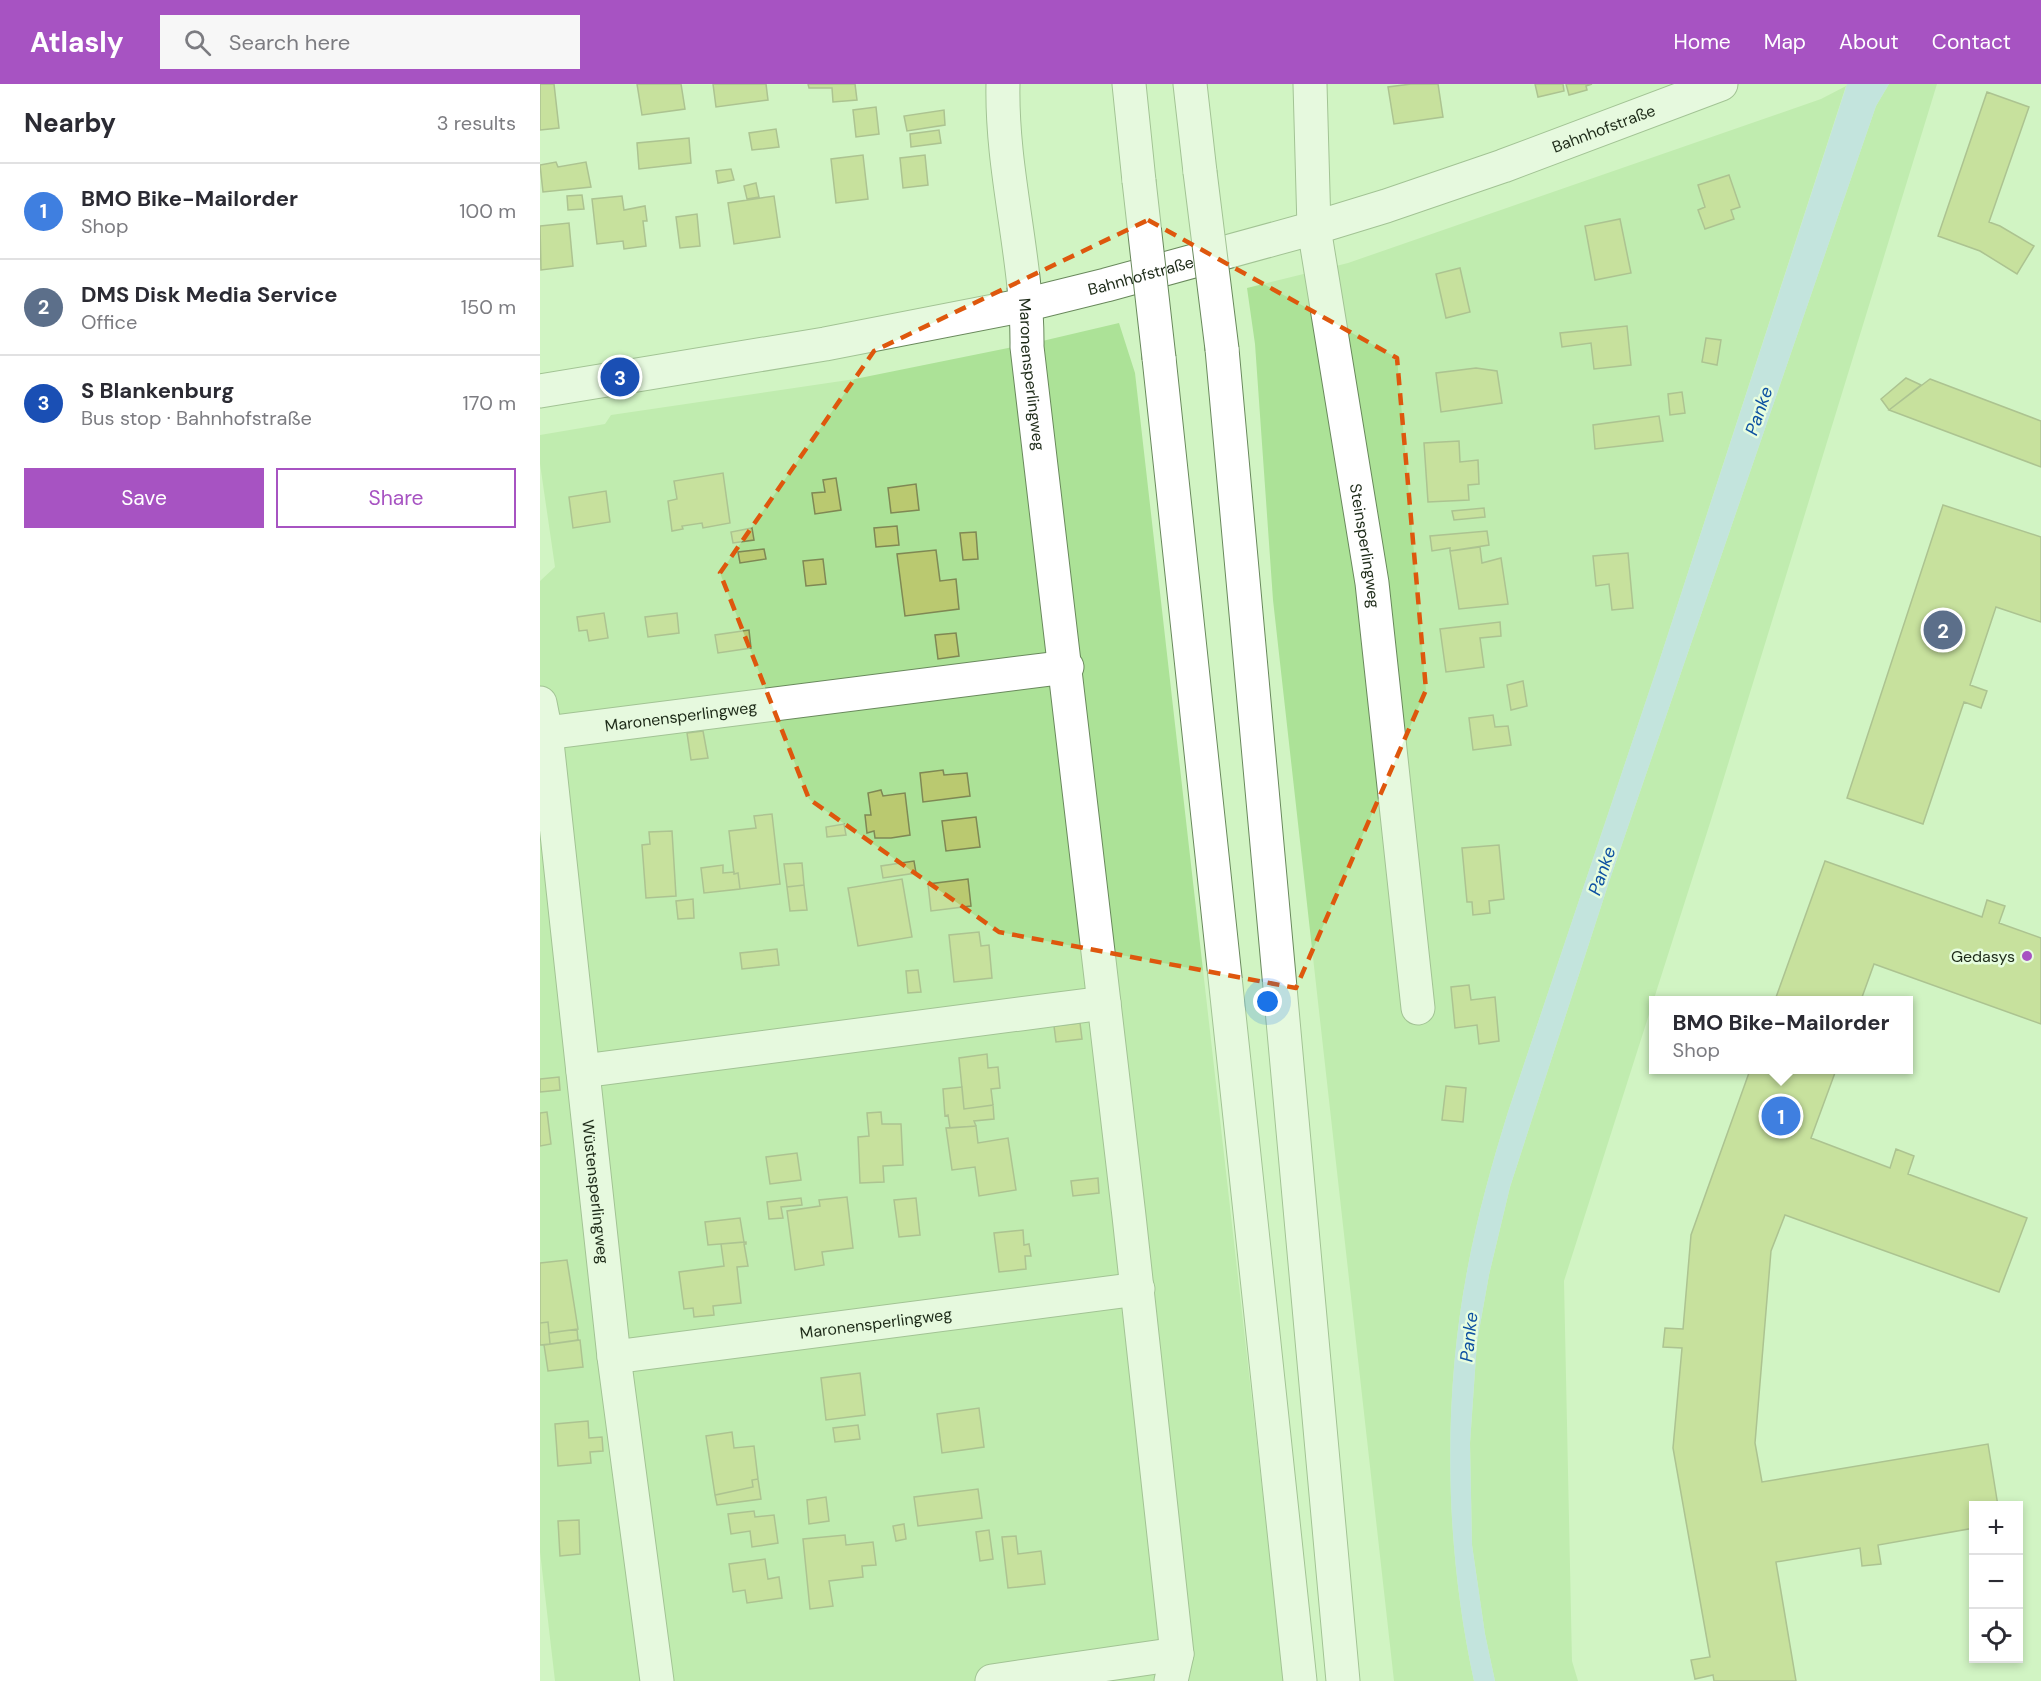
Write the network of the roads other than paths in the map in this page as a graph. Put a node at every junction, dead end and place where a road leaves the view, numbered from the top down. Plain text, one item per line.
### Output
1 (1003, 84) edge
2 (1129, 84) edge
3 (1190, 84) edge
4 (1310, 84) edge
5 (1721, 84) edge
6 (1687, 90) edge
7 (1314, 228) junction
8 (1025, 305) junction
9 (540, 391) edge
10 (1067, 667) junction
11 (543, 718) edge
12 (1104, 1003) junction
13 (1418, 1008) dead end
14 (583, 1071) junction
15 (1138, 1290) junction
16 (614, 1357) junction
17 (1174, 1668) edge
18 (657, 1681) edge
19 (992, 1681) edge
20 (1300, 1681) edge
21 (1344, 1681) edge

1 - 8 main road, Maronensperlingweg
2 - 20 main road, bridge
3 - 21 main road, bridge
4 - 7 main road, Steinsperlingweg
5 - 6 main road, Bahnhofstraße
6 - 7 main road, Bahnhofstraße
7 - 8 main road, Bahnhofstraße
7 - 13 main road, Steinsperlingweg
8 - 9 main road, Bahnhofstraße
8 - 10 main road, Maronensperlingweg
10 - 11 main road, Maronensperlingweg
10 - 12 main road, Maronensperlingweg
11 - 14 main road, Wüstensperlingweg
12 - 14 main road
12 - 15 main road, Maronensperlingweg
14 - 16 main road, Wüstensperlingweg
15 - 16 main road, Maronensperlingweg
15 - 17 main road, Maronensperlingweg
16 - 18 main road, Wüstensperlingweg
17 - 19 main road

